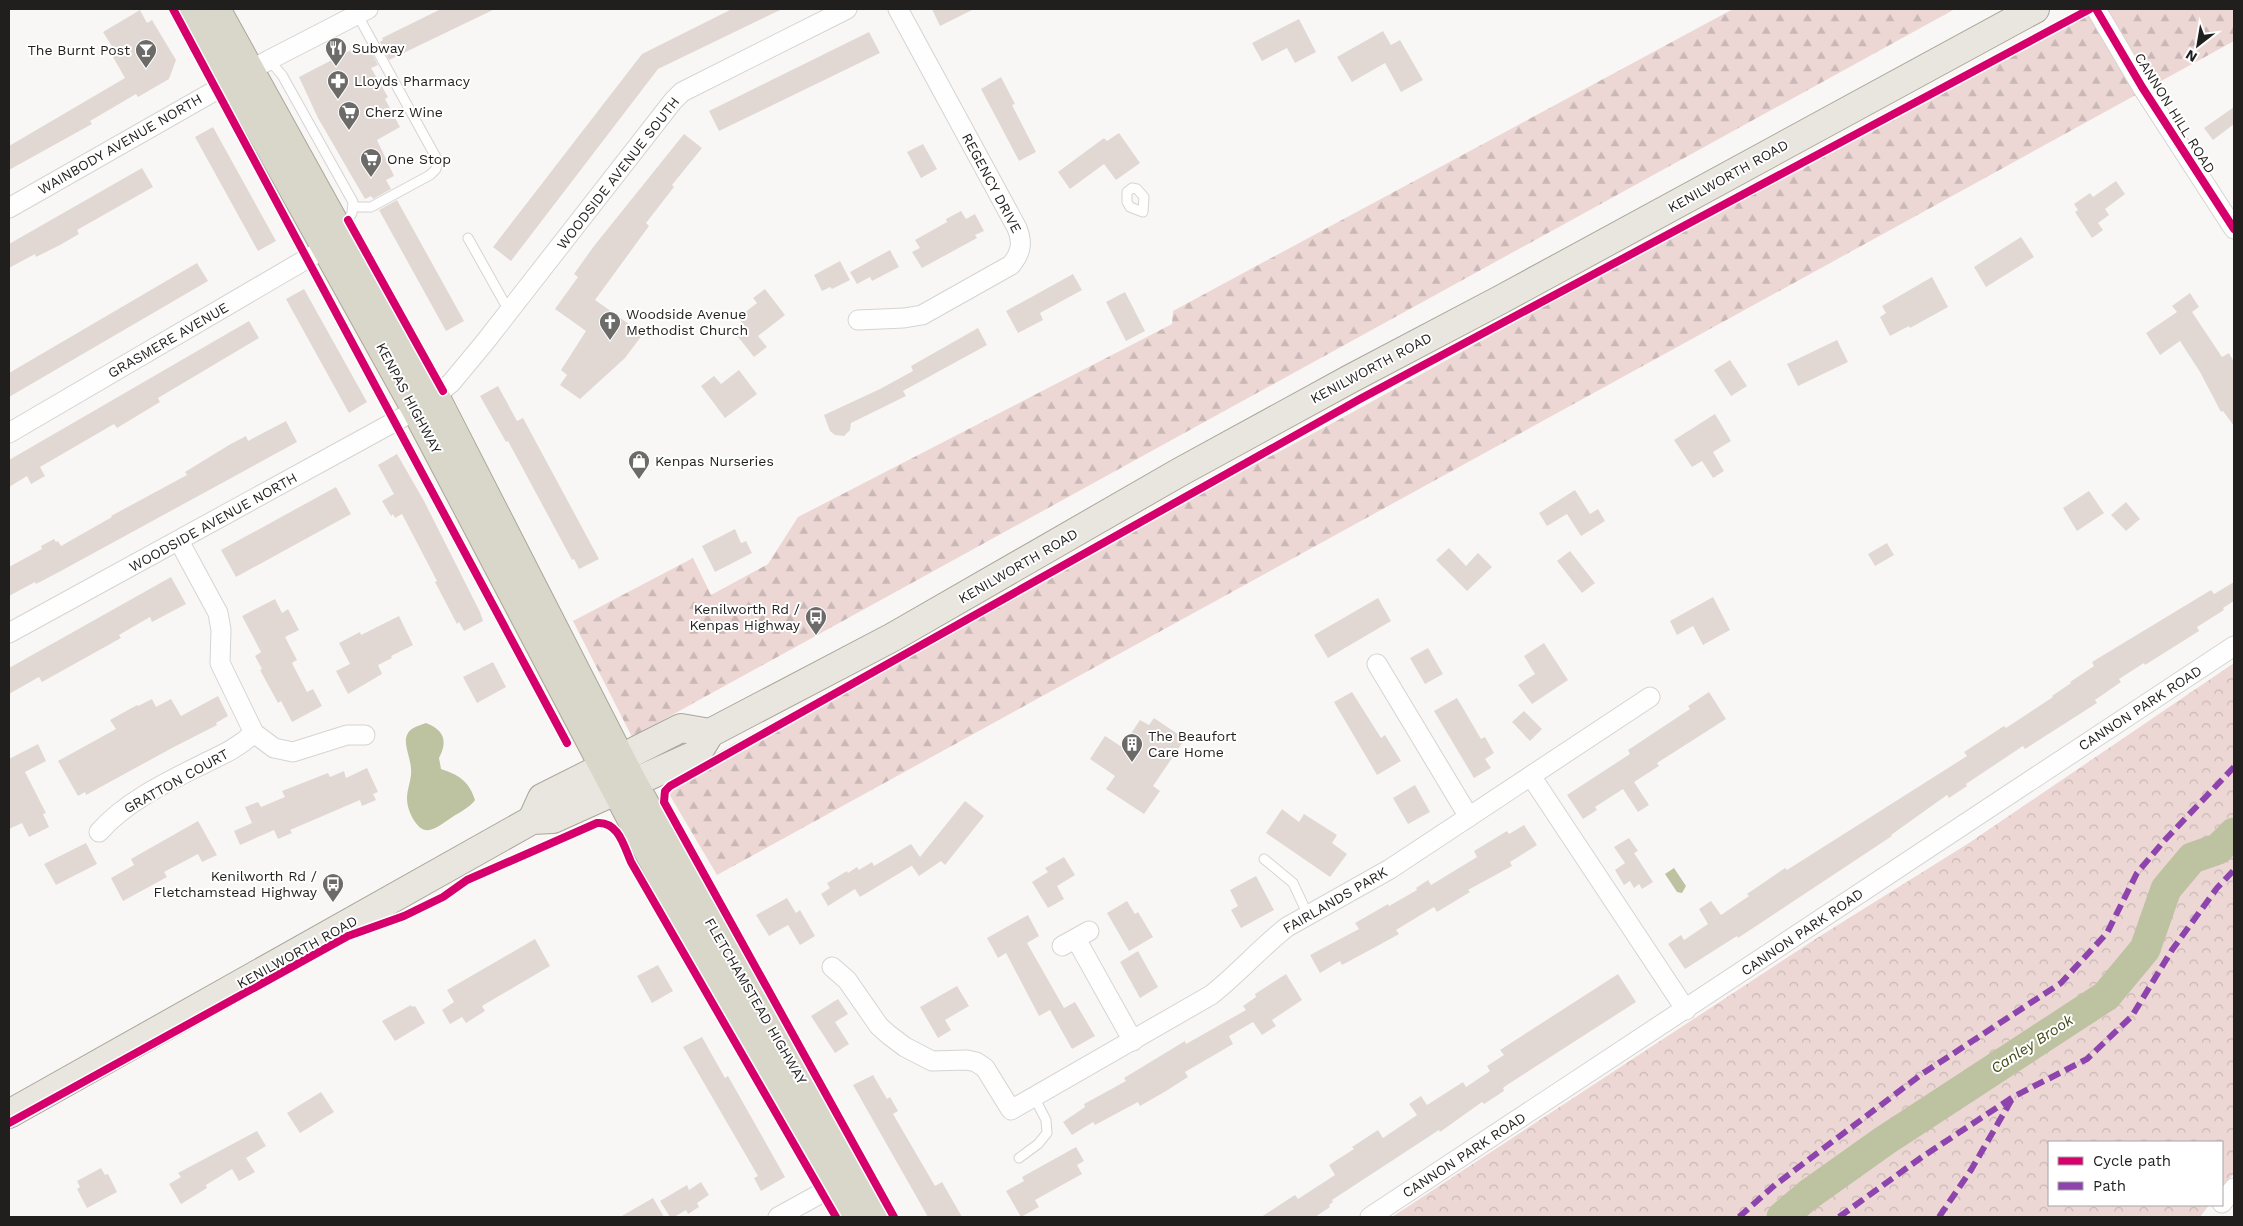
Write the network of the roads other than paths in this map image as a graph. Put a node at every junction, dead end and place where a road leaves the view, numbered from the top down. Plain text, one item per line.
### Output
1 (193, 9) edge
2 (216, 9) edge
3 (847, 9) edge
4 (898, 9) edge
5 (2036, 9) edge
6 (2096, 9) edge
7 (363, 11) edge
8 (251, 71) junction
9 (354, 207) junction
10 (9, 208) edge
11 (2234, 229) edge
12 (468, 238) dead end
13 (334, 240) junction
14 (510, 311) junction
15 (858, 320) dead end
16 (426, 403) junction
17 (9, 433) edge
18 (179, 541) junction
19 (9, 633) edge
20 (2234, 646) edge
21 (1377, 664) dead end
22 (1650, 697) dead end
23 (254, 733) junction
24 (365, 735) dead end
25 (618, 776) junction
26 (1531, 776) junction
27 (1469, 817) junction
28 (99, 832) dead end
29 (1264, 859) dead end
30 (1308, 915) junction
31 (1076, 939) dead end
32 (832, 967) dead end
33 (1686, 1010) junction
34 (1133, 1041) junction
35 (1034, 1097) junction
36 (9, 1114) edge
37 (1019, 1158) dead end
38 (836, 1184) junction
39 (2234, 1188) edge
40 (2223, 1202) edge
41 (2219, 1206) edge
42 (778, 1217) edge
43 (854, 1217) edge
44 (880, 1217) edge
45 (1370, 1217) edge
46 (2211, 1217) edge

1 - 8 highway, KENPAS HIGHWAY
2 - 8 highway, KENPAS HIGHWAY
3 - 14 street, WOODSIDE AVENUE SOUTH
4 - 15 street, REGENCY DRIVE
5 - 25 main road, KENILWORTH ROAD
6 - 11 street, CANNON HILL ROAD
7 - 8 street, WAINBODY AVENUE NORTH
7 - 9 lane
8 - 9 lane
8 - 10 street, WAINBODY AVENUE NORTH
8 - 13 highway, KENPAS HIGHWAY
9 - 13 lane
12 - 14 lane
13 - 16 highway, KENPAS HIGHWAY
13 - 17 street, GRASMERE AVENUE
14 - 16 street, WOODSIDE AVENUE SOUTH
16 - 18 street, WOODSIDE AVENUE NORTH
16 - 25 highway, KENPAS HIGHWAY
18 - 19 street, WOODSIDE AVENUE NORTH
18 - 23 street
20 - 33 street, CANNON PARK ROAD
21 - 27 street
22 - 26 street, FAIRLANDS PARK
23 - 24 street
23 - 28 street, GRATTON COURT
25 - 36 main road, KENILWORTH ROAD
25 - 38 highway, FLETCHAMSTEAD HIGHWAY
25 - 44 highway, FLETCHAMSTEAD HIGHWAY
26 - 27 street, FAIRLANDS PARK
26 - 33 street
27 - 30 street, FAIRLANDS PARK
29 - 30 lane
30 - 34 street, FAIRLANDS PARK
31 - 34 street
32 - 35 street, FAIRLANDS PARK
33 - 45 street, CANNON PARK ROAD
34 - 35 street, FAIRLANDS PARK
35 - 37 lane
38 - 42 street
38 - 43 highway, FLETCHAMSTEAD HIGHWAY
39 - 40 street
41 - 46 street

